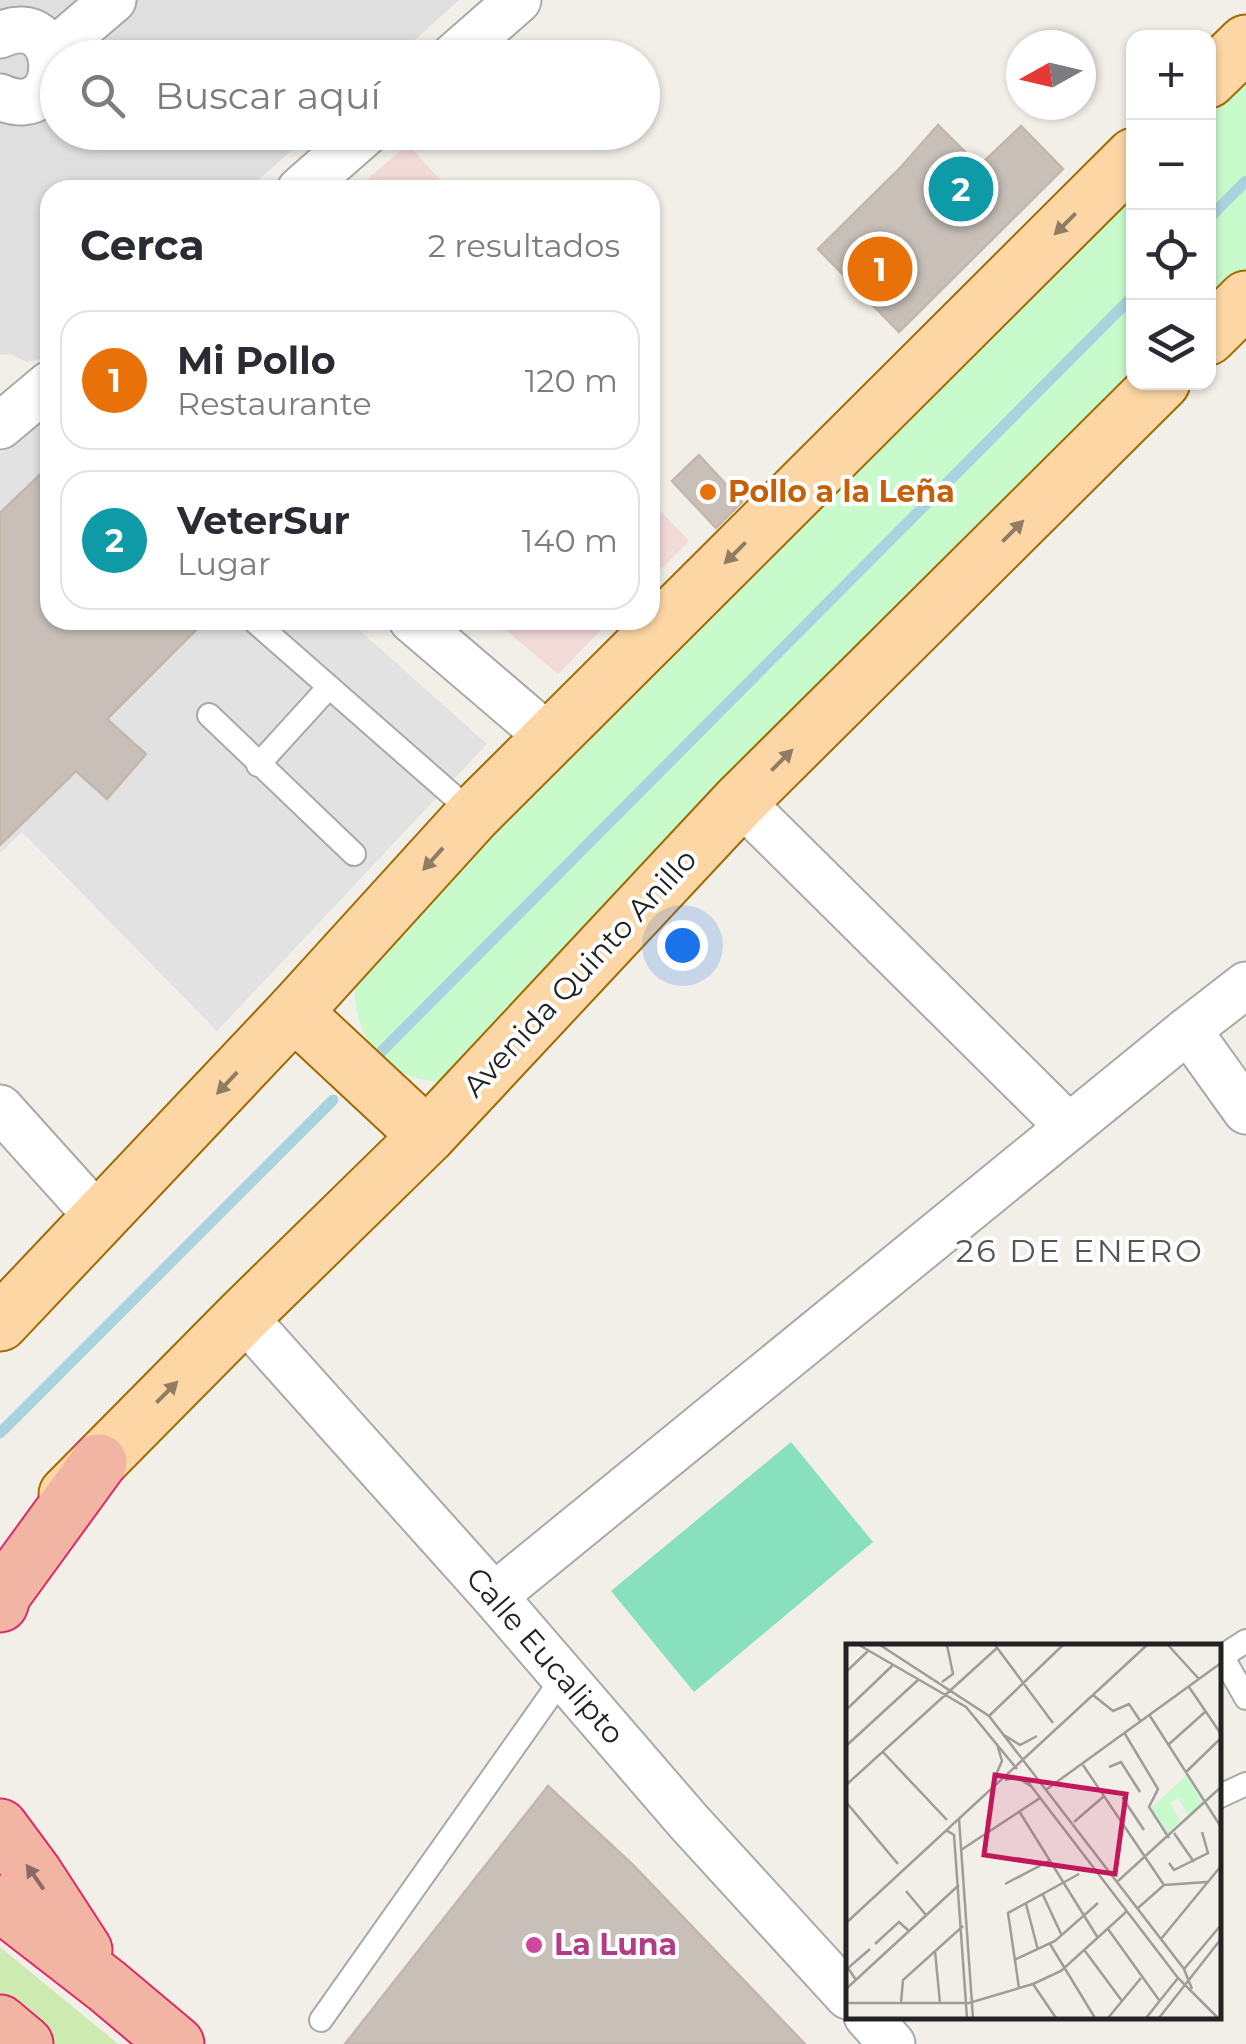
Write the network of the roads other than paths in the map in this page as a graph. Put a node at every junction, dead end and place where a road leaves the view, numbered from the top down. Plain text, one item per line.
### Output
1 (113, 0) edge
2 (518, 0) edge
3 (0, 35) edge
4 (40, 40) edge
5 (66, 40) edge
6 (472, 40) edge
7 (1246, 43) edge
8 (1216, 72) edge
9 (40, 94) edge
10 (0, 97) edge
11 (346, 150) edge
12 (1126, 164) edge
13 (311, 180) edge
14 (1246, 300) edge
15 (1216, 329) edge
16 (1154, 390) edge
17 (40, 392) edge
18 (0, 426) edge
19 (660, 628) edge
20 (264, 630) edge
21 (424, 630) edge
22 (658, 630) edge
23 (329, 687) junction
24 (209, 715) dead end
25 (550, 738) junction
26 (258, 764) junction
27 (740, 801) junction
28 (474, 814) junction
29 (354, 854) dead end
30 (1246, 985) edge
31 (294, 1012) junction
32 (1188, 1030) junction
33 (0, 1108) edge
34 (1246, 1111) edge
35 (1069, 1127) junction
36 (427, 1136) junction
37 (99, 1218) junction
38 (243, 1316) junction
39 (0, 1323) edge
40 (99, 1462) junction
41 (0, 1566) edge
42 (494, 1596) junction
43 (0, 1604) edge
44 (1246, 1641) edge
45 (1221, 1657) edge
46 (1221, 1660) edge
47 (564, 1676) junction
48 (1246, 1698) edge
49 (1246, 1784) edge
50 (1221, 1796) edge
51 (0, 1827) edge
52 (0, 1903) edge
53 (107, 1986) junction
54 (846, 1994) edge
55 (321, 2020) dead end
56 (176, 2044) edge

1 - 5 street
2 - 6 street
3 - 4 street
7 - 8 main road
9 - 10 street
11 - 13 street
12 -> 19 main road
14 - 15 main road
27 -> 16 main road, Avenida Quinto Anillo
17 - 18 street
20 - 23 lane
21 - 25 street
22 -> 25 main road
23 - 26 lane
23 - 28 lane
24 - 26 lane
25 - 28 main road
26 - 29 lane
27 - 35 street
27 - 36 main road, Avenida Quinto Anillo
28 -> 31 main road
30 - 32 street
31 - 36 main road
31 -> 37 main road
32 - 34 street
32 - 35 street
33 - 37 street
35 - 42 street
36 - 38 main road, Avenida Quinto Anillo
37 - 39 main road
40 -> 38 main road, Avenida Quinto Anillo
38 - 42 street, Calle Eucalipto
40 - 41 main road, Avenida Quinto Anillo
40 - 43 highway
42 - 47 street, Calle Eucalipto
44 - 45 lane
46 - 48 lane
47 - 54 street, Calle Eucalipto
47 - 55 lane
49 - 50 lane
53 -> 51 highway
52 - 53 highway
53 - 56 highway

